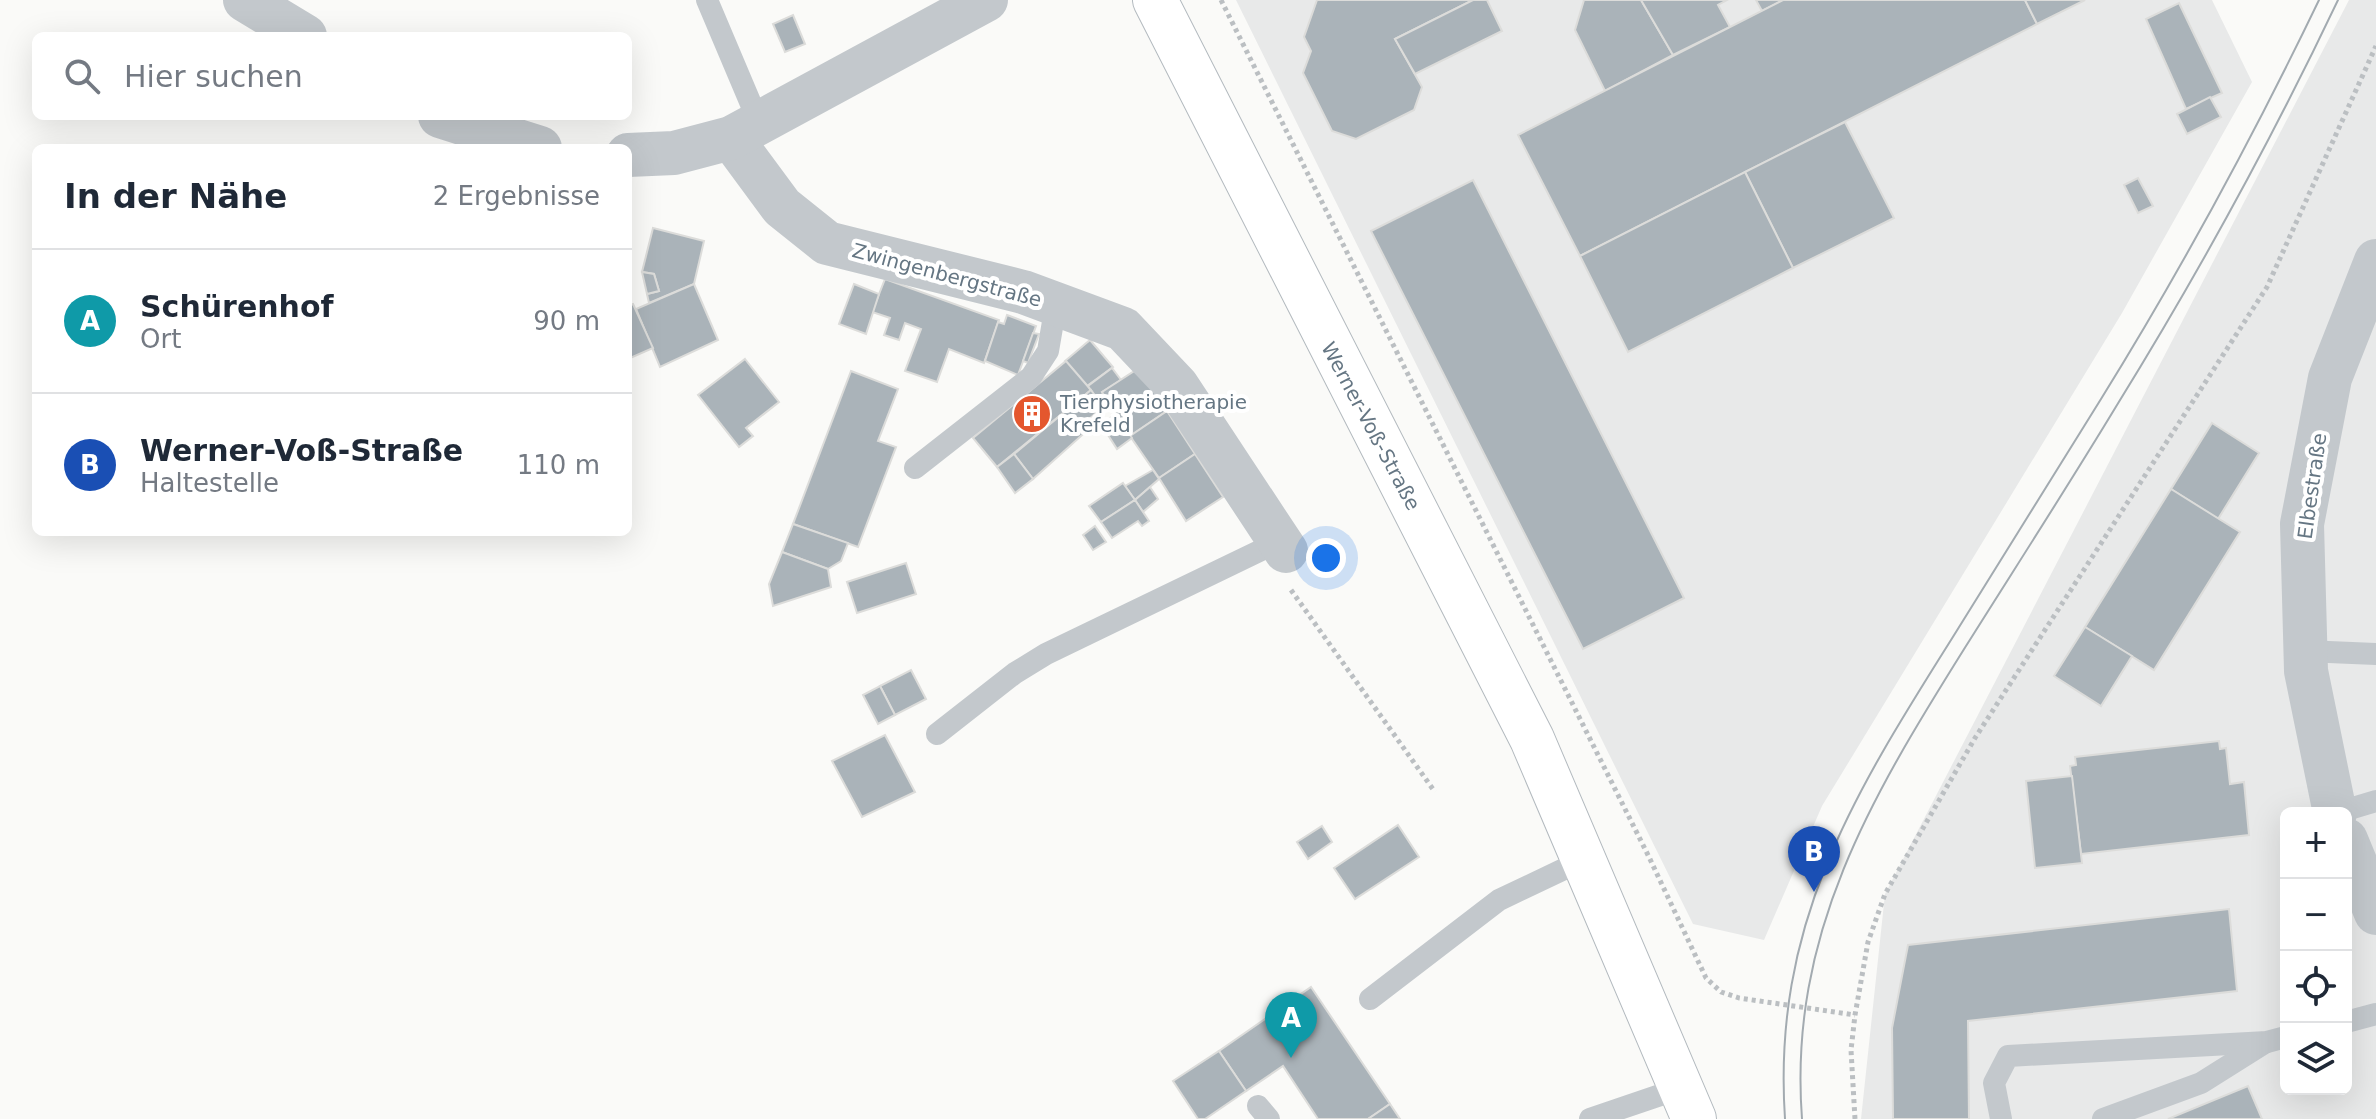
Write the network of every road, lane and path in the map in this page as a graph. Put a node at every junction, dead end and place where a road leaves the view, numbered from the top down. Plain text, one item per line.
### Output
1 (245, 0) edge
2 (707, 0) edge
3 (986, 0) edge
4 (1155, 0) edge
5 (1221, 0) edge
6 (298, 32) edge
7 (2376, 46) edge
8 (452, 120) edge
9 (745, 130) junction
10 (528, 144) edge
11 (632, 155) edge
12 (2371, 286) edge
13 (1056, 304) junction
14 (915, 468) dead end
15 (1283, 546) junction
16 (2305, 651) junction
17 (2376, 654) edge
18 (937, 734) dead end
19 (1435, 792) dead end
20 (2376, 801) edge
21 (2335, 807) edge
22 (2352, 808) edge
23 (2352, 855) edge
24 (1583, 860) junction
25 (2376, 913) edge
26 (1370, 999) dead end
27 (2376, 1014) edge
28 (1855, 1015) junction
29 (2352, 1020) edge
30 (2277, 1039) edge
31 (1688, 1103) edge
32 (1590, 1119) edge
33 (1855, 1119) edge
34 (2001, 1119) edge
35 (2103, 1119) edge

1 - 6 street
2 - 9 lane
3 - 9 street
4 - 24 main road, Werner-Voß-Straße
5 - 28 path
7 - 28 path
8 - 10 street
9 - 11 street
9 - 13 street, Zwingenbergstraße
12 - 16 street, Elbestraße
13 - 14 lane
13 - 15 street, Zwingenbergstraße
15 - 18 lane
15 - 19 path
16 - 17 lane
16 - 21 street, Elbestraße
20 - 22 lane
23 - 25 street
24 - 26 lane
24 - 31 main road, Werner-Voß-Straße
27 - 29 lane
28 - 33 path
30 - 34 lane
30 - 35 lane
31 - 32 lane

